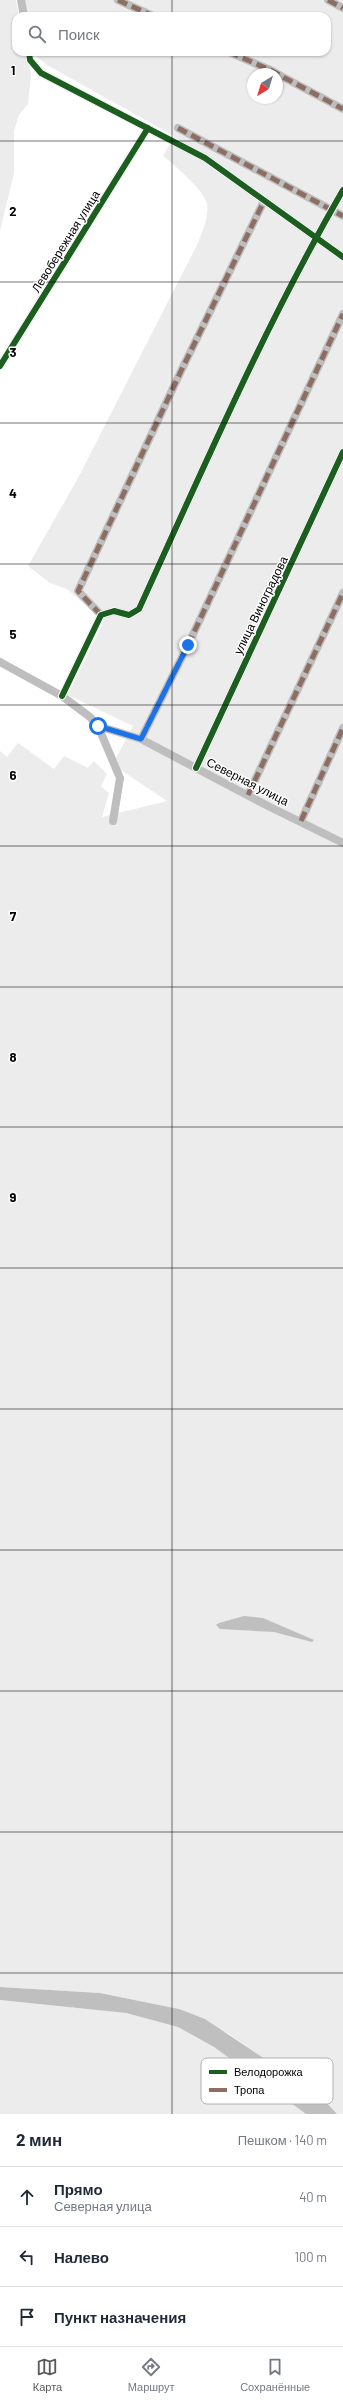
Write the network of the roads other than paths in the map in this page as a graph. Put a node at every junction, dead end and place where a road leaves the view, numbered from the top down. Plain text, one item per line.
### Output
1 (21, 0) edge
2 (118, 0) edge
3 (328, 0) edge
4 (343, 8) edge
5 (23, 12) edge
6 (144, 12) edge
7 (30, 56) edge
8 (238, 56) edge
9 (343, 109) edge
10 (148, 128) junction
11 (178, 128) dead end
12 (343, 190) edge
13 (264, 201) junction
14 (331, 210) junction
15 (343, 216) edge
16 (316, 238) junction
17 (343, 257) edge
18 (343, 314) edge
19 (0, 366) edge
20 (343, 452) edge
21 (343, 593) edge
22 (101, 615) junction
23 (0, 662) edge
24 (62, 696) junction
25 (98, 726) junction
26 (343, 728) edge
27 (141, 739) junction
28 (196, 768) junction
29 (248, 795) junction
30 (301, 821) junction
31 (113, 822) dead end
32 (343, 843) edge

1 - 5 street
2 - 6 street
3 - 4 street
7 - 10 street
8 - 9 street
10 - 13 street
10 - 19 street, Левобережная улица
11 - 14 street
12 - 14 street
13 - 16 street
13 - 22 street
14 - 15 street
14 - 16 street
16 - 17 street
16 - 22 street
18 - 27 street
20 - 28 street, улица Виноградова
21 - 29 street
22 - 24 street
23 - 24 street
24 - 25 street
25 - 27 street, Северная улица
25 - 31 street
26 - 30 street
27 - 28 street, Северная улица
28 - 29 street, Северная улица
29 - 30 street, Северная улица
30 - 32 street, Северная улица

